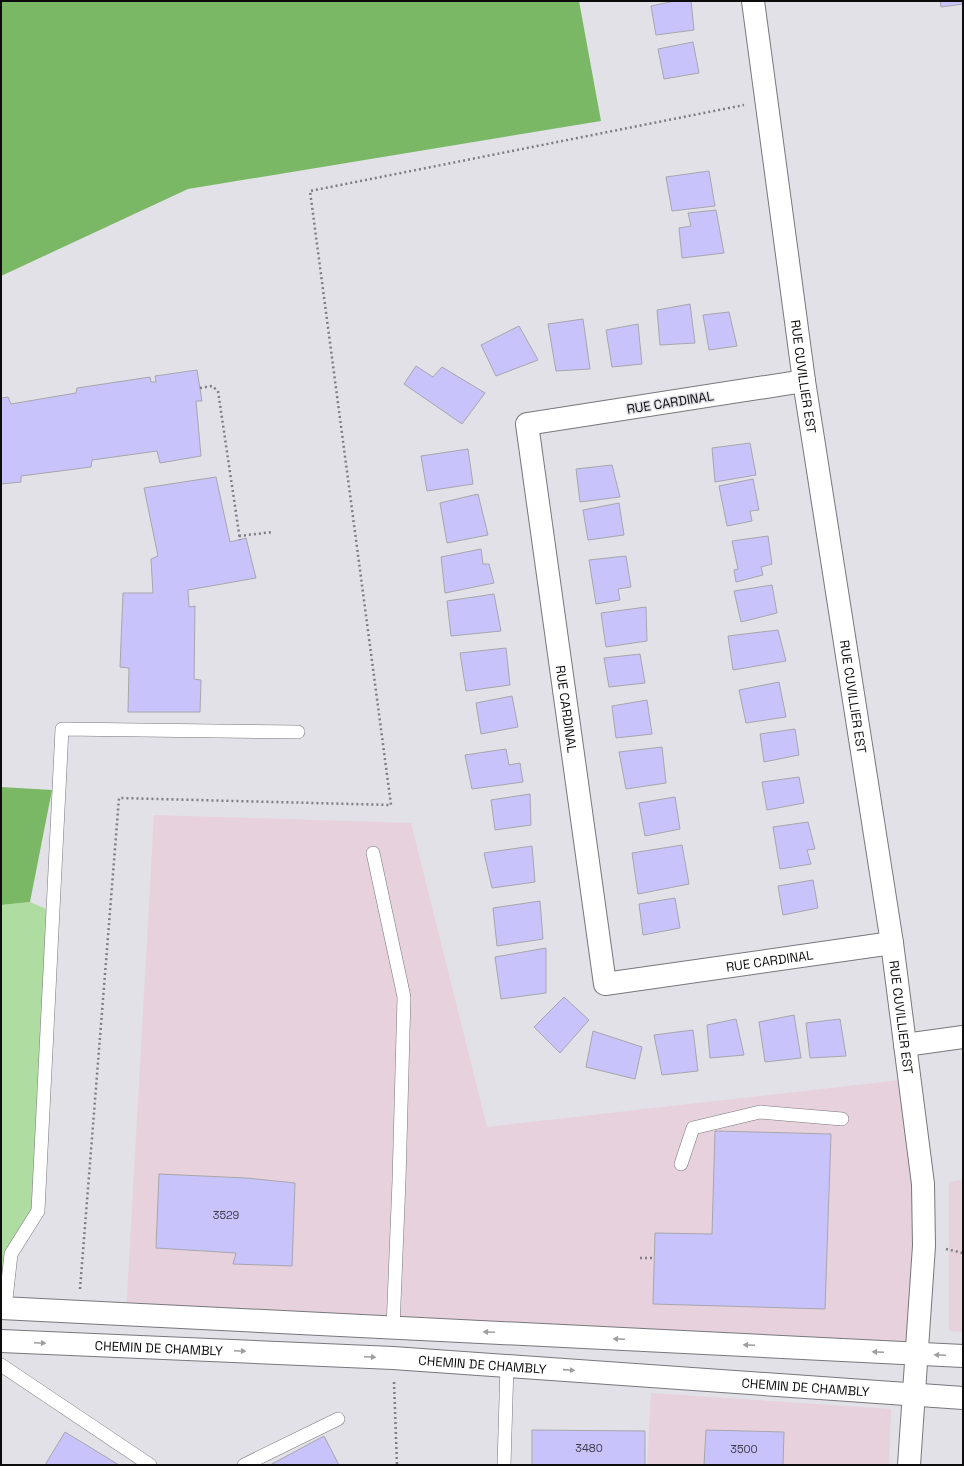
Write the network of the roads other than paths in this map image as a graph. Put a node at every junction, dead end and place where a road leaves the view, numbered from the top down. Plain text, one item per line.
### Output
1 (753, 1) edge
2 (804, 381) junction
3 (298, 732) dead end
4 (373, 853) dead end
5 (892, 943) junction
6 (963, 1037) edge
7 (905, 1044) junction
8 (842, 1119) dead end
9 (681, 1164) dead end
10 (3, 1308) edge
11 (393, 1328) junction
12 (1, 1341) edge
13 (917, 1354) junction
14 (963, 1356) edge
15 (1, 1365) edge
16 (507, 1365) junction
17 (913, 1395) junction
18 (963, 1398) edge
19 (338, 1419) dead end
20 (150, 1465) edge
21 (244, 1465) edge
22 (504, 1465) edge
23 (910, 1465) edge

1 - 2 street, RUE CUVILLIER EST
2 - 5 street, RUE CUVILLIER EST
2 - 5 street, RUE CARDINAL
3 - 10 lane
4 - 11 lane
5 - 7 street, RUE CUVILLIER EST
6 - 7 street
7 - 13 street, RUE CUVILLIER EST
8 - 9 lane
10 - 11 street
13 -> 11 street
12 -> 16 street, CHEMIN DE CHAMBLY
14 -> 13 street
13 - 17 street, RUE CUVILLIER EST
15 - 20 lane
16 -> 17 street, CHEMIN DE CHAMBLY
16 - 22 lane
17 - 18 street, CHEMIN DE CHAMBLY
17 - 23 street, RUE CUVILLIER EST
19 - 21 lane

